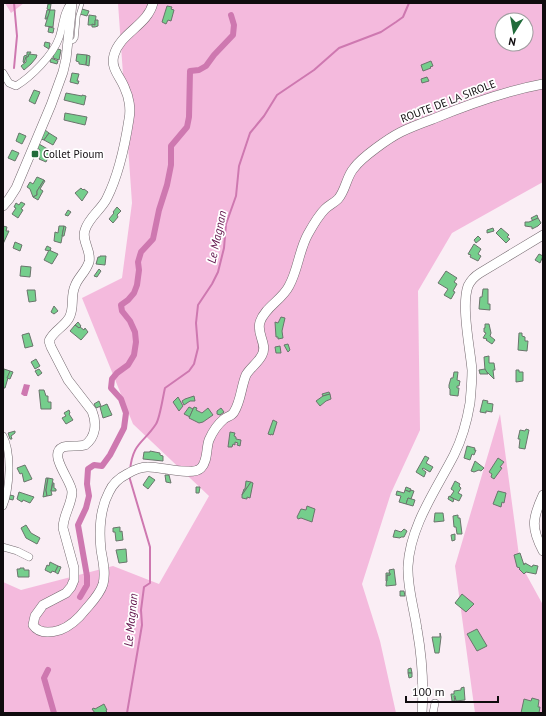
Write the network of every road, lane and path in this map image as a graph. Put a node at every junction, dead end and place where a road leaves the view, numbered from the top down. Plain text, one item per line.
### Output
1 (72, 3) edge
2 (82, 3) edge
3 (153, 3) edge
4 (68, 43) junction
5 (3, 73) edge
6 (543, 84) edge
7 (3, 206) edge
8 (543, 234) edge
9 (3, 436) edge
10 (543, 495) edge
11 (3, 506) edge
12 (3, 547) edge
13 (543, 552) edge
14 (29, 557) dead end
15 (435, 703) dead end
16 (422, 713) edge
17 (434, 713) edge

1 - 4 street
1 - 5 street
2 - 4 lane
3 - 6 street, ROUTE DE LA SIROLE
4 - 7 street
8 - 16 street
9 - 11 street
10 - 13 street
12 - 14 street
15 - 17 street

